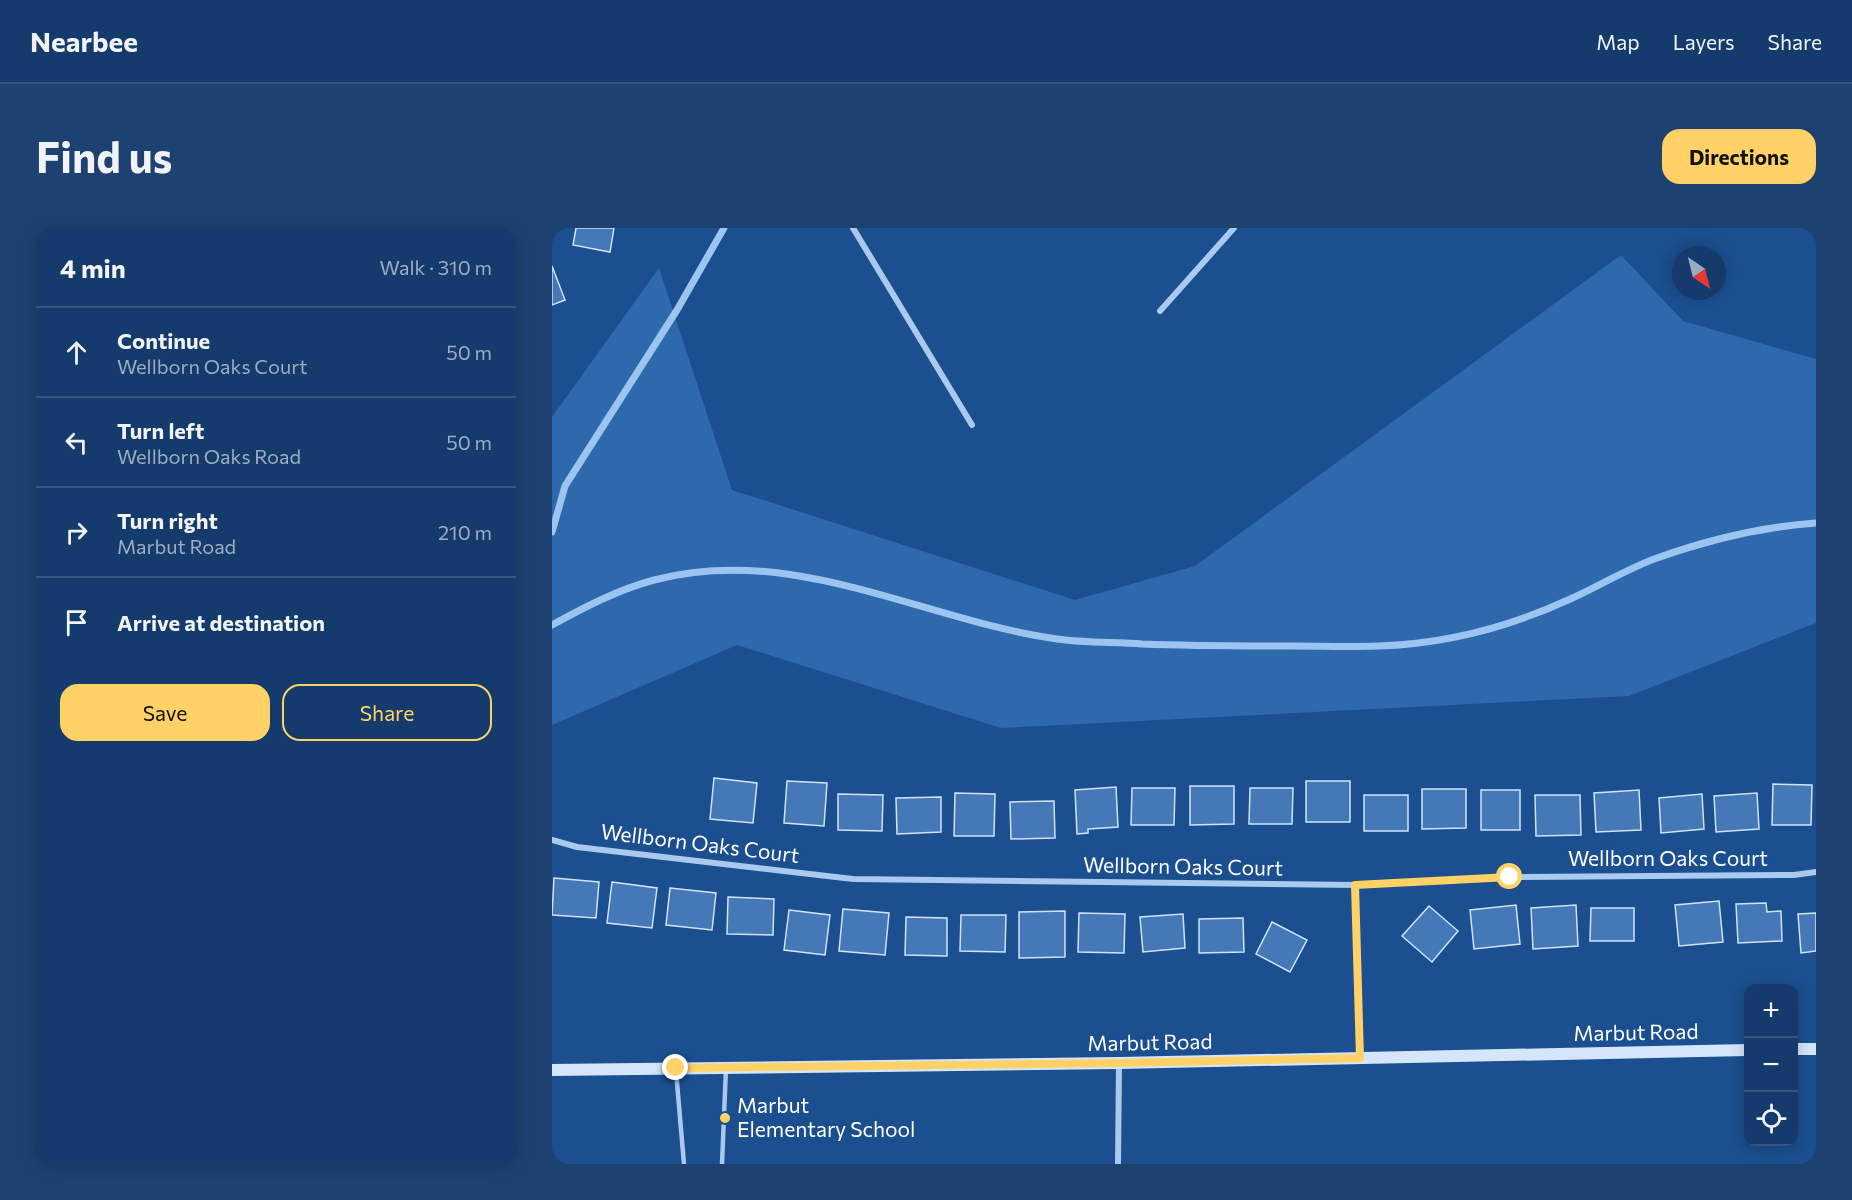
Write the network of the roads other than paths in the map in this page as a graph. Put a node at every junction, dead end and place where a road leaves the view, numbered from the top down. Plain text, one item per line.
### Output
1 (854, 228) edge
2 (1234, 228) edge
3 (1160, 311) dead end
4 (972, 425) dead end
5 (552, 840) edge
6 (1816, 872) edge
7 (1355, 885) junction
8 (1798, 1049) edge
9 (1816, 1049) edge
10 (1744, 1050) edge
11 (1360, 1058) junction
12 (1119, 1063) junction
13 (676, 1068) junction
14 (726, 1068) junction
15 (552, 1070) edge
16 (684, 1164) edge
17 (722, 1164) edge
18 (1118, 1164) edge

1 - 4 street
2 - 3 street
5 - 7 street, Wellborn Oaks Court
6 - 7 street, Wellborn Oaks Court
7 - 11 street
8 - 9 street
10 - 11 street, Marbut Road
11 - 12 street, Marbut Road
12 - 14 street, Marbut Road
12 - 18 street
13 - 14 street, Marbut Road
13 - 15 street, Marbut Road
13 - 16 lane
14 - 17 lane

